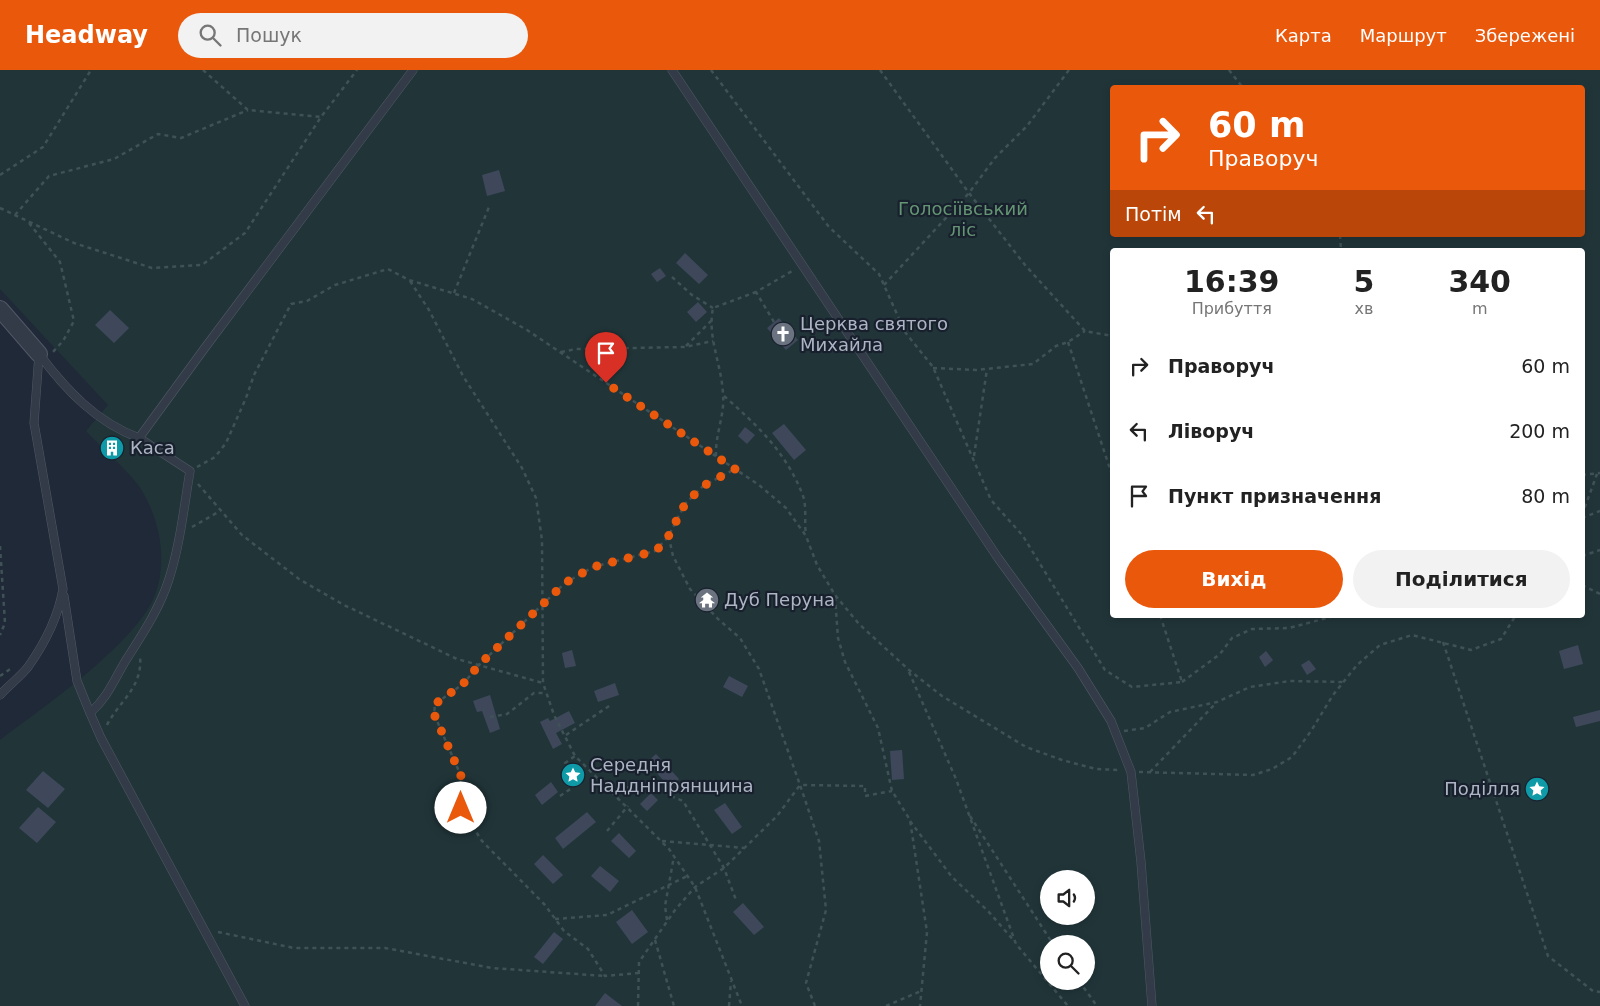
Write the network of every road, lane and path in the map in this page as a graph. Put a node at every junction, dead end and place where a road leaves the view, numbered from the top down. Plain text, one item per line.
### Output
1 (91, 70) edge
2 (203, 70) edge
3 (356, 70) edge
4 (413, 70) edge
5 (672, 70) edge
6 (711, 70) edge
7 (880, 70) edge
8 (1069, 70) edge
9 (1229, 70) edge
10 (1241, 85) edge
11 (248, 110) junction
12 (321, 117) junction
13 (0, 175) edge
14 (969, 193) junction
15 (489, 207) dead end
16 (0, 208) edge
17 (15, 216) junction
18 (28, 222) junction
19 (804, 265) junction
20 (672, 277) dead end
21 (409, 280) junction
22 (884, 285) junction
23 (756, 292) junction
24 (454, 293) junction
25 (713, 308) junction
26 (0, 309) edge
27 (711, 321) junction
28 (774, 322) dead end
29 (1086, 331) junction
30 (1110, 336) edge
31 (713, 341) junction
32 (1068, 342) junction
33 (685, 347) junction
34 (560, 352) junction
35 (42, 358) junction
36 (932, 368) junction
37 (987, 369) junction
38 (724, 396) junction
39 (139, 438) junction
40 (716, 456) junction
41 (974, 458) junction
42 (1110, 468) edge
43 (735, 469) junction
44 (190, 471) junction
45 (1598, 473) edge
46 (1585, 475) edge
47 (1585, 507) edge
48 (220, 511) junction
49 (1600, 511) edge
50 (1585, 517) edge
51 (180, 534) junction
52 (806, 536) junction
53 (668, 537) junction
54 (0, 546) edge
55 (1600, 550) edge
56 (1585, 555) edge
57 (1585, 586) edge
58 (63, 589) junction
59 (1600, 594) edge
60 (835, 595) junction
61 (541, 604) junction
62 (1161, 618) edge
63 (1327, 618) edge
64 (1514, 618) edge
65 (0, 635) edge
66 (139, 642) junction
67 (1443, 642) junction
68 (479, 665) junction
69 (909, 670) junction
70 (1182, 682) junction
71 (1343, 682) junction
72 (543, 684) junction
73 (545, 693) junction
74 (0, 695) edge
75 (1217, 702) junction
76 (612, 704) dead end
77 (90, 713) junction
78 (490, 716) dead end
79 (1115, 732) junction
80 (566, 735) junction
81 (101, 738) junction
82 (575, 756) junction
83 (1131, 772) junction
84 (1150, 772) junction
85 (800, 785) junction
86 (892, 791) junction
87 (614, 795) junction
88 (560, 796) dead end
89 (628, 806) junction
90 (967, 810) junction
91 (910, 820) junction
92 (607, 831) dead end
93 (662, 841) junction
94 (710, 845) junction
95 (745, 848) junction
96 (674, 856) junction
97 (724, 868) junction
98 (687, 876) junction
99 (669, 885) junction
100 (694, 887) junction
101 (736, 900) dead end
102 (555, 919) junction
103 (667, 922) junction
104 (204, 929) junction
105 (1047, 935) edge
106 (655, 940) junction
107 (1016, 944) junction
108 (639, 972) junction
109 (605, 976) junction
110 (731, 980) junction
111 (922, 990) junction
112 (1085, 990) edge
113 (1600, 992) edge
114 (245, 1006) edge
115 (638, 1006) edge
116 (674, 1006) edge
117 (729, 1006) edge
118 (742, 1006) edge
119 (815, 1006) edge
120 (886, 1006) edge
121 (920, 1006) edge
122 (1068, 1006) edge
123 (1097, 1006) edge
124 (1152, 1006) edge

1 - 13 path
2 - 11 path
3 - 12 path
4 - 39 lane
5 - 19 lane
6 - 22 path
7 - 14 path
8 - 14 path
9 - 10 path
11 - 12 path
11 - 17 path
12 - 18 path
14 - 22 path
14 - 29 path
15 - 24 path
16 - 17 path
17 - 18 path
18 - 35 path
19 - 23 path
19 - 79 lane
20 - 25 path
21 - 24 path
21 - 44 path
21 - 61 path
22 - 36 path
23 - 25 path
23 - 28 path
24 - 34 path
25 - 27 path
26 - 35 street
27 - 31 path
27 - 33 path
29 - 30 path
29 - 32 path
31 - 33 path
31 - 38 path
32 - 37 path
32 - 42 path
33 - 34 path
34 - 40 path
35 - 39 lane
35 - 58 lane
36 - 37 path
36 - 41 path
37 - 41 path
38 - 40 path
38 - 52 path
39 - 44 lane
40 - 43 path
41 - 70 path
43 - 52 path
43 - 53 path
44 - 48 path
44 - 51 lane
45 - 46 path
45 - 47 path
48 - 51 path
48 - 68 path
49 - 50 path
51 - 66 lane
52 - 60 path
53 - 61 path
53 - 85 path
54 - 65 path
55 - 56 path
57 - 59 path
58 - 74 lane
58 - 77 lane
60 - 69 path
60 - 86 path
61 - 68 path
61 - 72 path
62 - 70 path
63 - 70 path
64 - 67 path
66 - 77 lane
66 - 81 path
67 - 71 path
67 - 113 path
68 - 72 path
68 - 102 path
69 - 83 path
69 - 90 path
71 - 75 path
71 - 84 path
72 - 73 path
73 - 78 path
73 - 80 path
75 - 79 path
75 - 84 path
76 - 80 path
77 - 81 lane
79 - 83 lane
80 - 82 path
81 - 104 lane
82 - 87 path
82 - 88 path
83 - 84 path
83 - 124 lane
85 - 86 path
85 - 95 path
85 - 119 path
86 - 91 path
87 - 89 path
87 - 94 path
89 - 92 path
89 - 93 path
90 - 105 path
90 - 107 path
91 - 107 path
91 - 111 path
93 - 94 path
93 - 96 path
94 - 95 path
94 - 97 path
95 - 97 path
96 - 98 path
96 - 99 path
97 - 100 path
97 - 101 path
98 - 99 path
98 - 100 path
99 - 102 path
99 - 103 path
100 - 103 path
100 - 110 path
102 - 109 path
103 - 106 path
104 - 109 path
104 - 114 lane
106 - 108 path
106 - 116 path
107 - 122 path
108 - 109 path
108 - 115 path
110 - 117 path
110 - 118 path
111 - 120 path
111 - 121 path
112 - 123 path

